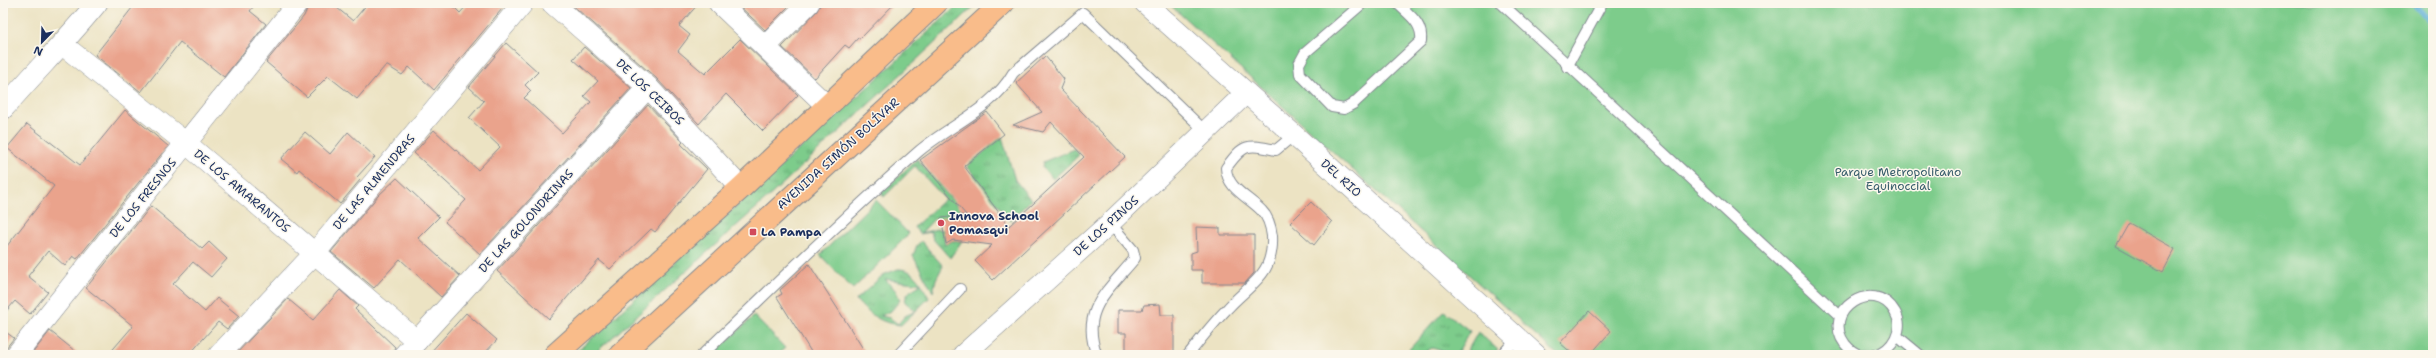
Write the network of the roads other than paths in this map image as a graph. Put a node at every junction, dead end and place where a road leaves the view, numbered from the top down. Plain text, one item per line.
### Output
1 (97, 3) edge
2 (298, 3) edge
3 (523, 3) edge
4 (552, 3) edge
5 (719, 3) edge
6 (810, 3) edge
7 (936, 3) edge
8 (1003, 3) edge
9 (1145, 3) edge
10 (1362, 3) edge
11 (1397, 3) edge
12 (1501, 3) edge
13 (1602, 3) edge
14 (63, 45) junction
15 (766, 46) junction
16 (1567, 67) junction
17 (648, 87) junction
18 (1246, 93) junction
19 (828, 107) junction
20 (3, 109) edge
21 (1206, 132) junction
22 (1294, 135) junction
23 (187, 144) junction
24 (741, 188) junction
25 (1110, 223) junction
26 (315, 253) junction
27 (960, 289) dead end
28 (1840, 316) junction
29 (1897, 336) junction
30 (1517, 338) junction
31 (410, 348) edge
32 (16, 355) edge
33 (218, 355) edge
34 (555, 355) edge
35 (620, 355) edge
36 (702, 355) edge
37 (898, 355) edge
38 (963, 355) edge
39 (1096, 355) edge
40 (1188, 355) edge
41 (1502, 355) edge
42 (1536, 355) edge
43 (1862, 355) edge
44 (1875, 355) edge
45 (1920, 355) edge

1 - 14 street
2 - 23 street, DE LOS FRESNOS
3 - 26 street, DE LAS ALMENDRAS
4 - 17 street, DE LOS CEIBOS
5 - 15 street
6 - 15 street
7 - 19 highway
8 - 35 highway, AVENIDA SIMÓN BOLÍVAR
9 - 18 street, DEL RIO
10 - 11 lane
12 - 16 lane
13 - 16 lane
14 - 20 street
14 - 23 street, DE LOS AMARANTOS
15 - 19 street
16 - 28 lane
17 - 24 street, DE LOS CEIBOS
17 - 31 street, DE LAS GOLONDRINAS
18 - 21 street, DE LOS PINOS
18 - 22 street, DEL RIO
19 - 24 highway
21 - 25 street, DE LOS PINOS
21 - 36 lane
22 - 30 street, DEL RIO
22 - 40 lane
23 - 26 street, DE LOS AMARANTOS
23 - 32 street, DE LOS FRESNOS
24 - 34 highway
25 - 38 street, DE LOS PINOS
25 - 39 lane
26 - 31 street, DE LOS AMARANTOS
26 - 33 street, DE LAS ALMENDRAS
27 - 37 lane
28 - 29 lane
28 - 43 lane
29 - 44 lane
29 - 45 lane
30 - 41 lane
30 - 42 street, DEL RIO

